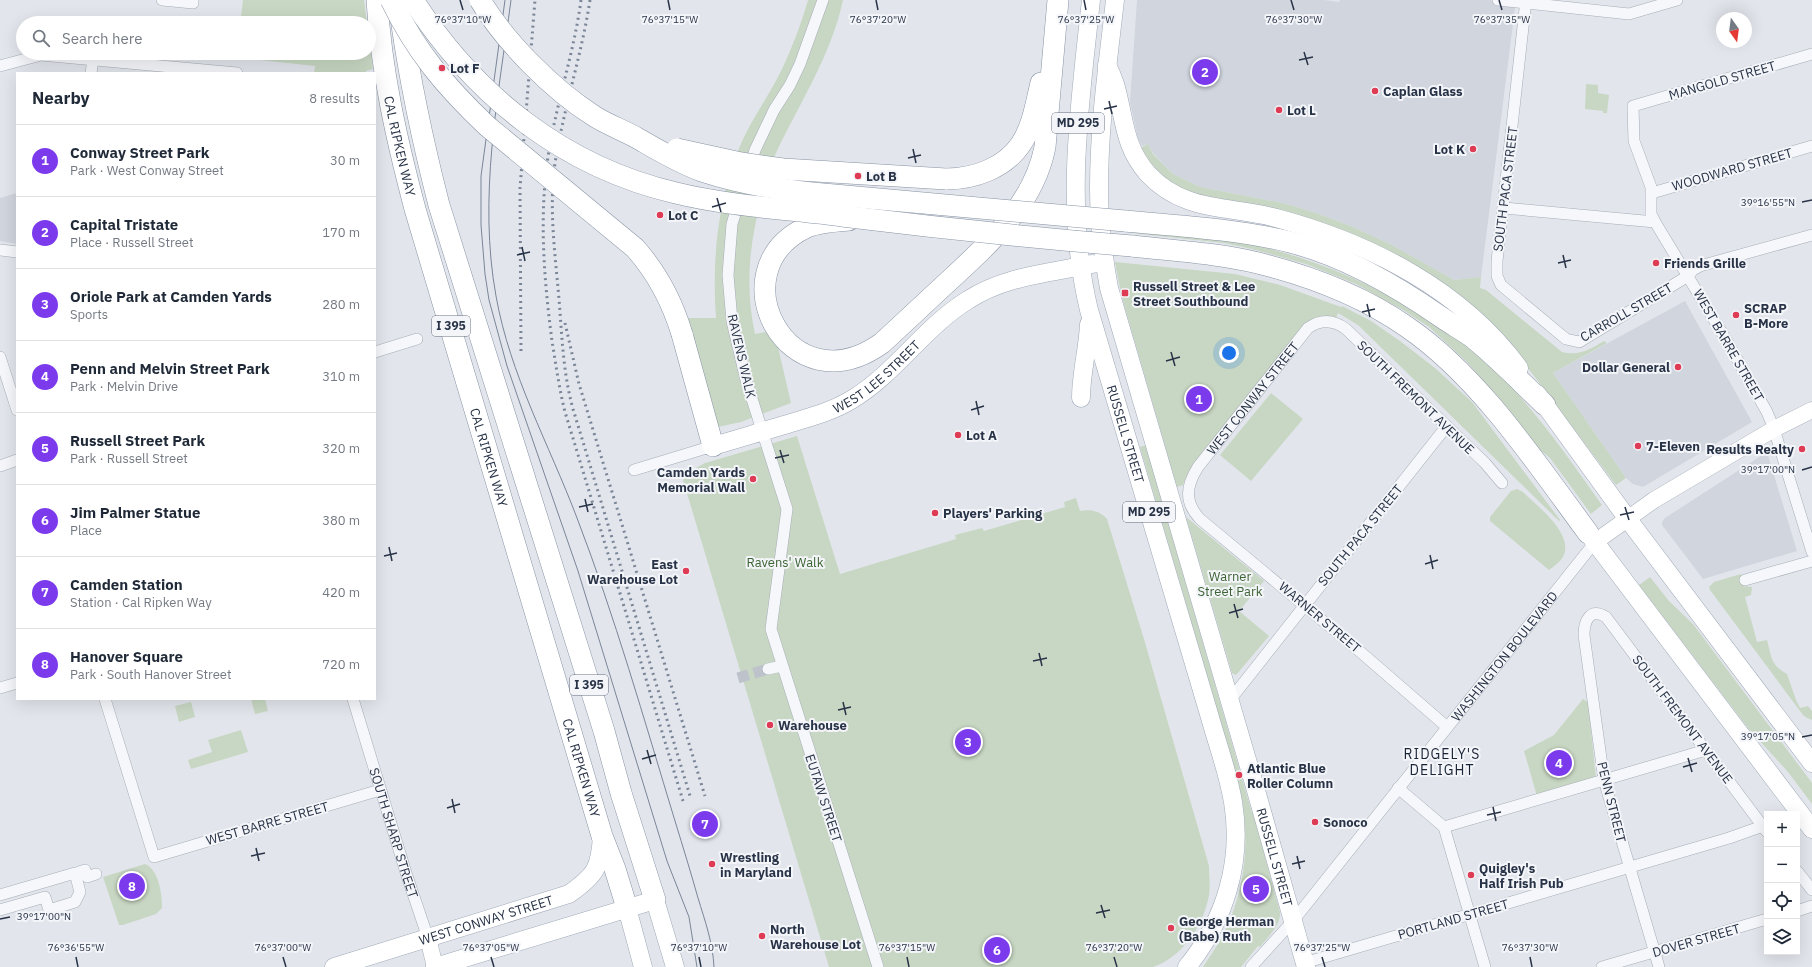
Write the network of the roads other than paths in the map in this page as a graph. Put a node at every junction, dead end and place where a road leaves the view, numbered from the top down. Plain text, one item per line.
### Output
1 (162, 0) edge
2 (193, 0) edge
3 (377, 0) edge
4 (391, 0) edge
5 (399, 0) edge
6 (413, 0) edge
7 (480, 0) edge
8 (823, 0) edge
9 (1091, 0) edge
10 (1114, 0) edge
11 (1498, 0) edge
12 (1677, 0) edge
13 (1526, 1) edge
14 (1058, 3) edge
15 (1812, 54) edge
16 (22, 60) edge
17 (93, 60) joint
18 (1107, 65) junction
19 (0, 66) edge
20 (92, 72) edge
21 (226, 72) edge
22 (635, 137) junction
23 (1812, 146) edge
24 (1652, 193) junction
25 (1504, 208) junction
26 (871, 220) junction
27 (1655, 222) junction
28 (1812, 235) edge
29 (0, 250) edge
30 (16, 252) edge
31 (1104, 262) junction
32 (1080, 267) junction
33 (1688, 276) junction
34 (1089, 310) junction
35 (1325, 322) joint
36 (417, 339) dead end
37 (1573, 341) joint
38 (376, 352) edge
39 (0, 357) edge
40 (1081, 398) dead end
41 (1545, 405) junction
42 (16, 407) edge
43 (1812, 410) edge
44 (1446, 427) junction
45 (1774, 429) junction
46 (762, 432) junction
47 (713, 446) junction
48 (16, 460) edge
49 (0, 466) edge
50 (634, 470) dead end
51 (1502, 483) dead end
52 (1188, 485) joint
53 (1627, 518) junction
54 (1591, 538) junction
55 (1812, 552) edge
56 (1812, 561) edge
57 (1745, 580) dead end
58 (1305, 605) junction
59 (1595, 614) joint
60 (771, 629) joint
61 (782, 666) junction
62 (768, 669) tunnel mouth
63 (16, 683) edge
64 (0, 688) edge
65 (105, 700) edge
66 (352, 700) edge
67 (1230, 700) junction
68 (1447, 727) junction
69 (1706, 750) junction
70 (1812, 763) edge
71 (1604, 780) junction
72 (1398, 788) junction
73 (380, 790) junction
74 (1444, 826) junction
75 (1764, 828) edge
76 (1764, 829) edge
77 (1812, 829) edge
78 (602, 836) junction
79 (1630, 867) junction
80 (77, 872) junction
81 (96, 874) dead end
82 (1800, 875) edge
83 (41, 883) junction
84 (1812, 890) edge
85 (2, 894) edge
86 (45, 897) junction
87 (655, 900) junction
88 (1812, 906) edge
89 (626, 908) junction
90 (4, 909) edge
91 (1800, 910) edge
92 (1470, 914) junction
93 (1764, 920) edge
94 (1293, 921) junction
95 (428, 938) junction
96 (1655, 951) junction
97 (1305, 965) edge
98 (334, 967) edge
99 (435, 967) edge
100 (643, 967) edge
101 (675, 967) edge
102 (878, 967) edge
103 (1187, 967) edge
104 (1252, 967) edge
105 (1485, 967) edge
106 (1602, 967) edge
107 (1659, 967) edge

1 - 2 street
3 - 78 highway, CAL RIPKEN WAY / I 395
4 - 47 highway, bridge
5 - 87 highway, CAL RIPKEN WAY / I 395, bridge
6 - 26 highway, bridge
7 - 22 highway, bridge
8 - 46 street, RAVENS WALK
9 - 32 main road, RUSSELL STREET / MD 295
10 - 18 main road, RUSSELL STREET / MD 295
11 - 13 street
12 - 13 street
13 - 25 street, SOUTH PACA STREET
14 - 22 highway, bridge
14 - 26 highway, bridge
15 - 24 street, MANGOLD STREET
16 - 19 street
17 - 20 street
17 - 21 street
18 - 31 main road, RUSSELL STREET / MD 295
18 - 41 main road
22 - 41 highway, bridge
23 - 24 street, WOODWARD STREET
24 - 27 street, WEST BARRE STREET
25 - 27 street
25 - 37 street, SOUTH PACA STREET
26 - 54 highway, bridge
27 - 33 street, WEST BARRE STREET
28 - 33 street, CARROLL STREET
29 - 30 street
31 - 32 main road, WEST LEE STREET
31 - 67 main road, RUSSELL STREET / MD 295
32 - 34 main road, RUSSELL STREET / MD 295
32 - 46 main road, WEST LEE STREET
33 - 37 street, CARROLL STREET
33 - 45 street, WEST BARRE STREET
34 - 40 main road
34 - 103 main road, RUSSELL STREET / MD 295
35 - 44 street, SOUTH FREMONT AVENUE
35 - 52 street, WEST CONWAY STREET
36 - 38 street
39 - 42 street
41 - 53 main road
43 - 45 main road, WASHINGTON BOULEVARD
44 - 51 street, SOUTH FREMONT AVENUE
44 - 58 street, SOUTH PACA STREET
45 - 53 main road, WASHINGTON BOULEVARD
45 - 55 street, WEST BARRE STREET
46 - 47 main road, WEST LEE STREET
46 - 60 street, RAVENS WALK
47 - 50 street, WEST LEE STREET
48 - 49 street
52 - 58 street, WARNER STREET
53 - 54 main road, WASHINGTON BOULEVARD
53 - 70 main road
54 - 68 street, WASHINGTON BOULEVARD
54 - 77 main road
56 - 57 street
58 - 67 street, SOUTH PACA STREET
58 - 68 street, WARNER STREET
59 - 69 street, SOUTH FREMONT AVENUE
59 - 71 street, PENN STREET
60 - 61 street, EUTAW STREET
61 - 62 street
61 - 102 street, EUTAW STREET
63 - 64 street
65 - 73 street, WEST BARRE STREET
66 - 73 street, SOUTH SHARP STREET
67 - 94 main road, RUSSELL STREET / MD 295
68 - 72 street, WASHINGTON BOULEVARD
69 - 71 street
69 - 75 street, SOUTH FREMONT AVENUE
71 - 74 street
71 - 79 street, PENN STREET
72 - 74 street
72 - 94 street, WASHINGTON BOULEVARD
73 - 95 street, SOUTH SHARP STREET
74 - 92 street
76 - 79 street, PORTLAND STREET
78 - 89 highway, CAL RIPKEN WAY / I 395
78 - 95 main road, WEST CONWAY STREET
79 - 92 street, PORTLAND STREET
79 - 96 street, PENN STREET
80 - 81 street
80 - 83 street
80 - 86 street
82 - 84 street
83 - 85 street
83 - 86 street
85 - 90 street
86 - 90 street
87 - 89 main road
87 - 101 main road, I 395
88 - 91 street
89 - 99 main road
89 - 100 main road, I 395
92 - 97 street, PORTLAND STREET
92 - 105 street
93 - 96 street, DOVER STREET
94 - 97 main road, MD 295
94 - 104 street, WASHINGTON BOULEVARD
95 - 98 main road, WEST CONWAY STREET
95 - 99 main road, SOUTH SHARP STREET
96 - 106 street, DOVER STREET
96 - 107 street, PENN STREET

